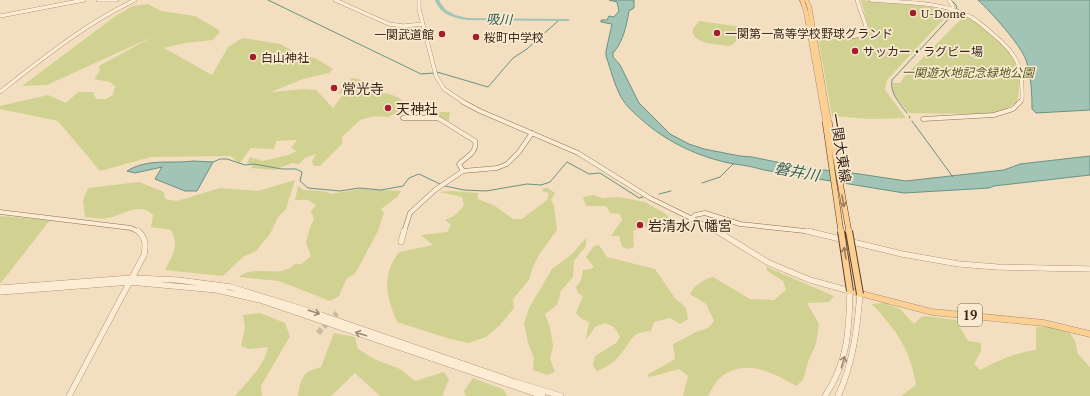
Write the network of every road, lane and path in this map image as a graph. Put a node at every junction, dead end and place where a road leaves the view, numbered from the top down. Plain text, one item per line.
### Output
1 (78, 0) edge
2 (84, 0) edge
3 (98, 0) edge
4 (117, 0) edge
5 (135, 0) edge
6 (335, 0) edge
7 (419, 0) edge
8 (802, 0) edge
9 (806, 0) edge
10 (857, 0) edge
11 (871, 0) edge
12 (948, 0) edge
13 (953, 10) junction
14 (0, 16) edge
15 (423, 24) junction
16 (814, 33) junction
17 (0, 92) edge
18 (403, 118) dead end
19 (923, 119) dead end
20 (827, 121) junction
21 (532, 133) junction
22 (464, 171) junction
23 (0, 212) edge
24 (692, 219) junction
25 (401, 242) dead end
26 (1090, 269) edge
27 (131, 280) junction
28 (0, 288) edge
29 (0, 292) edge
30 (850, 292) junction
31 (860, 294) junction
32 (1090, 334) edge
33 (69, 396) edge
34 (544, 396) edge
35 (561, 396) edge
36 (825, 396) edge
37 (838, 396) edge

1 - 2 street
1 - 14 street
3 - 4 street
5 - 17 street
6 - 15 street
7 - 15 street
8 - 20 main road, 一関大東線
9 - 16 main road, 一関大東線
10 - 16 street
11 - 13 street
12 - 13 street
13 - 19 street
15 - 21 street
16 - 20 main road, 一関大東線
18 - 22 street
30 -> 20 main road, 一関大東線, bridge
20 -> 31 main road, 一関大東線, bridge
21 - 22 street
21 - 24 street
22 - 25 street
23 - 27 street
24 - 26 street
24 - 30 street
27 - 28 street
27 - 29 street
27 - 33 street
34 -> 27 street
27 -> 35 street
30 - 31 main road, 19
36 -> 30 street
31 - 32 main road, 19
31 - 37 street

